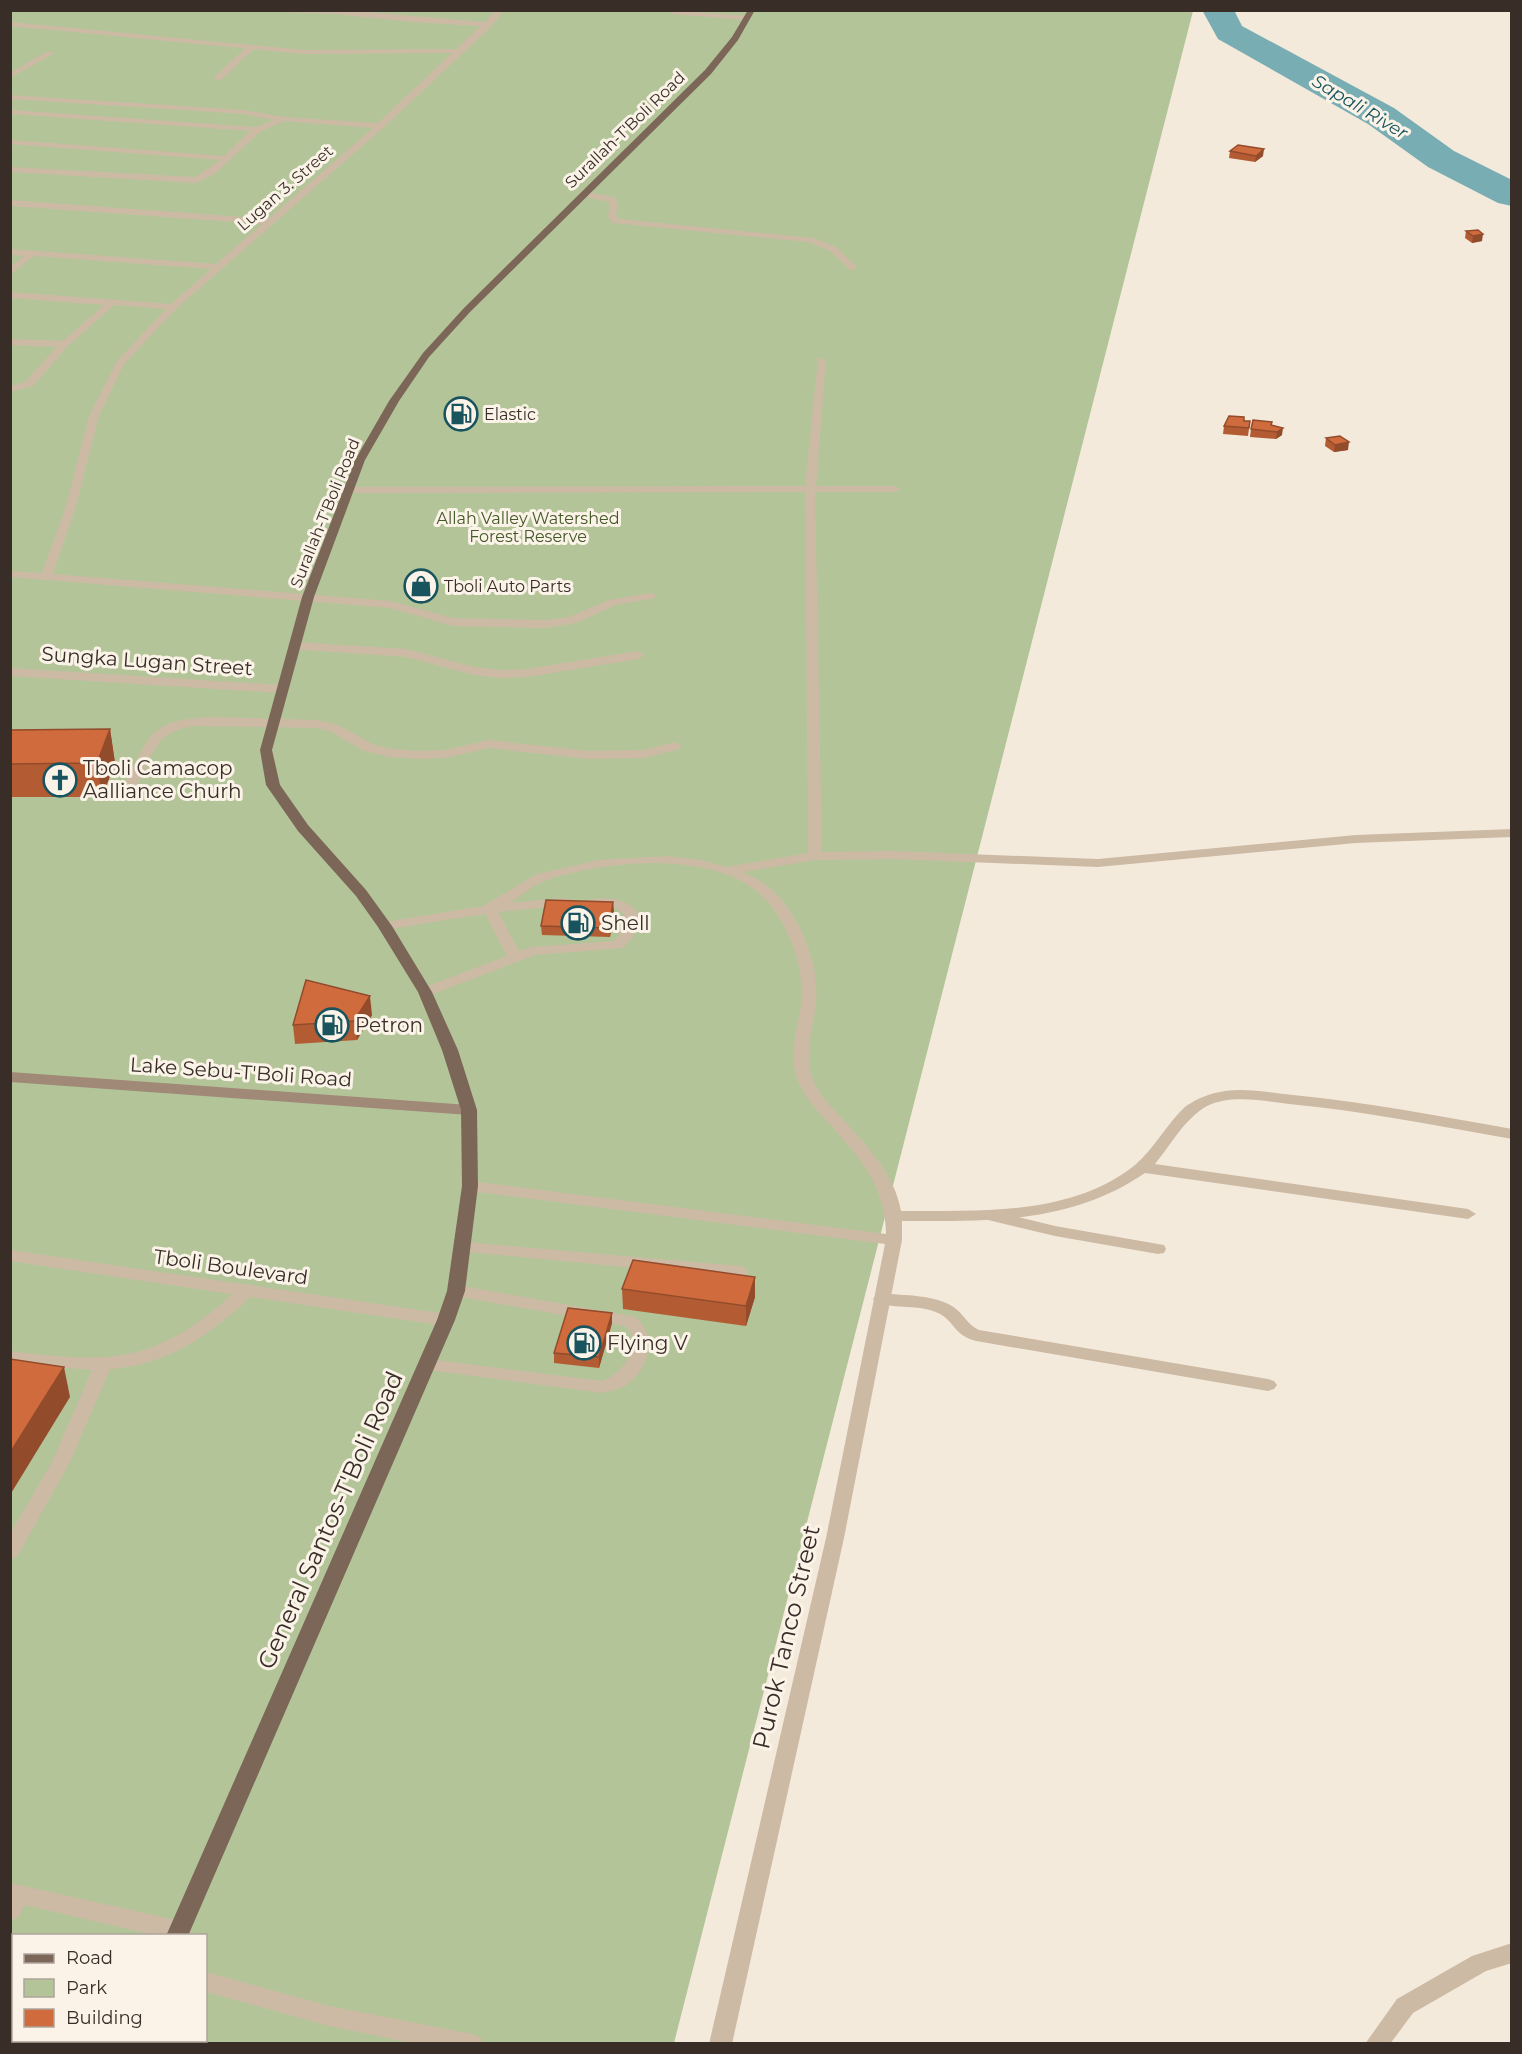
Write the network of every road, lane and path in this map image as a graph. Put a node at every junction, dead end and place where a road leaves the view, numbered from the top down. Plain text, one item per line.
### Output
1 (241, 10) edge
2 (501, 10) edge
3 (672, 12) edge
4 (750, 14) edge
5 (10, 24) edge
6 (489, 24) junction
7 (252, 47) junction
8 (459, 51) junction
9 (51, 53) dead end
10 (10, 76) edge
11 (218, 78) dead end
12 (10, 97) edge
13 (10, 112) edge
14 (283, 118) junction
15 (380, 126) junction
16 (257, 129) junction
17 (10, 142) edge
18 (224, 158) junction
19 (10, 169) edge
20 (582, 194) junction
21 (10, 203) edge
22 (268, 222) junction
23 (10, 252) edge
24 (32, 254) junction
25 (217, 267) junction
26 (853, 268) dead end
27 (10, 272) edge
28 (10, 295) edge
29 (111, 303) junction
30 (173, 307) junction
31 (10, 342) edge
32 (65, 345) junction
33 (820, 360) dead end
34 (10, 389) edge
35 (810, 488) junction
36 (895, 489) dead end
37 (349, 490) junction
38 (10, 574) edge
39 (46, 577) junction
40 (651, 596) dead end
41 (308, 597) junction
42 (294, 646) junction
43 (639, 655) dead end
44 (10, 672) edge
45 (281, 689) junction
46 (272, 723) junction
47 (675, 746) dead end
48 (129, 789) dead end
49 (1512, 833) edge
50 (815, 856) junction
51 (728, 871) junction
52 (489, 908) junction
53 (385, 926) junction
54 (514, 956) junction
55 (425, 992) junction
56 (10, 1077) edge
57 (469, 1110) junction
58 (1512, 1134) edge
59 (1142, 1167) junction
60 (470, 1186) junction
61 (1468, 1214) dead end
62 (990, 1215) junction
63 (896, 1216) junction
64 (894, 1240) junction
65 (463, 1247) junction
66 (1158, 1249) dead end
67 (10, 1255) edge
68 (740, 1272) edge
69 (248, 1290) junction
70 (456, 1291) junction
71 (882, 1299) junction
72 (446, 1320) junction
73 (10, 1357) edge
74 (58, 1363) junction
75 (427, 1365) junction
76 (103, 1366) junction
77 (20, 1377) edge
78 (1268, 1385) dead end
79 (10, 1552) edge
80 (14, 1899) edge
81 (179, 1933) edge
82 (1512, 1953) edge
83 (207, 1982) edge
84 (472, 2043) edge
85 (720, 2043) edge
86 (1376, 2043) edge

1 - 6 street
2 - 6 street, Lugan 3. Street
3 - 4 street
4 - 20 main road, Surallah-T'Boli Road
5 - 7 street
6 - 8 street, Lugan 3. Street
7 - 8 street
7 - 11 street
8 - 15 street, Lugan 3. Street
9 - 10 street
12 - 14 street
13 - 16 street
14 - 15 street
14 - 16 street
15 - 22 street, Lugan 3. Street
16 - 18 street
17 - 18 street
18 - 19 street
20 - 26 street
20 - 37 main road, Surallah-T'Boli Road
21 - 22 street
22 - 25 street, Lugan 3. Street
23 - 24 street
24 - 25 street
24 - 27 street
25 - 30 street, Lugan 3. Street
28 - 29 street
29 - 30 street
29 - 32 street
30 - 39 street, Lugan 3. Street
31 - 32 street
32 - 34 street
33 - 35 street
35 - 36 street
35 - 37 street
35 - 50 street
37 - 41 main road, Surallah-T'Boli Road
38 - 39 street
39 - 41 street
40 - 41 street
41 - 42 main road, Surallah-T'Boli Road
42 - 43 street
42 - 45 main road, Surallah-T'Boli Road
44 - 45 street, Sungka Lugan Street
45 - 46 main road, Surallah-T'Boli Road
46 - 47 street
46 - 48 street
46 - 53 main road, Surallah-T'Boli Road
49 - 50 street
50 - 51 street
51 - 52 street
51 - 63 street
52 - 53 street
52 - 54 street
52 - 54 street
53 - 55 main road, Surallah-T'Boli Road
54 - 55 street
55 - 57 main road, Surallah-T'Boli Road
56 - 57 main road, Lake Sebu-T'Boli Road
57 - 60 main road, General Santos-T'Boli Road
58 - 59 street
59 - 61 street
59 - 62 street
60 - 64 street
60 - 65 main road, General Santos-T'Boli Road
62 - 63 street
62 - 66 street
63 - 64 street, Purok Tanco Street
64 - 71 street, Purok Tanco Street
65 - 68 street
65 - 70 main road, General Santos-T'Boli Road
67 - 69 street, Tboli Boulevard
69 - 72 street, Tboli Boulevard
69 - 76 street
70 - 72 main road, General Santos-T'Boli Road
70 - 75 street
71 - 78 street
71 - 85 street, Purok Tanco Street
72 - 75 main road, General Santos-T'Boli Road
73 - 74 street
74 - 76 street
74 - 77 street
75 - 81 main road, General Santos-T'Boli Road
76 - 79 street
80 - 81 street
82 - 86 street
83 - 84 street

